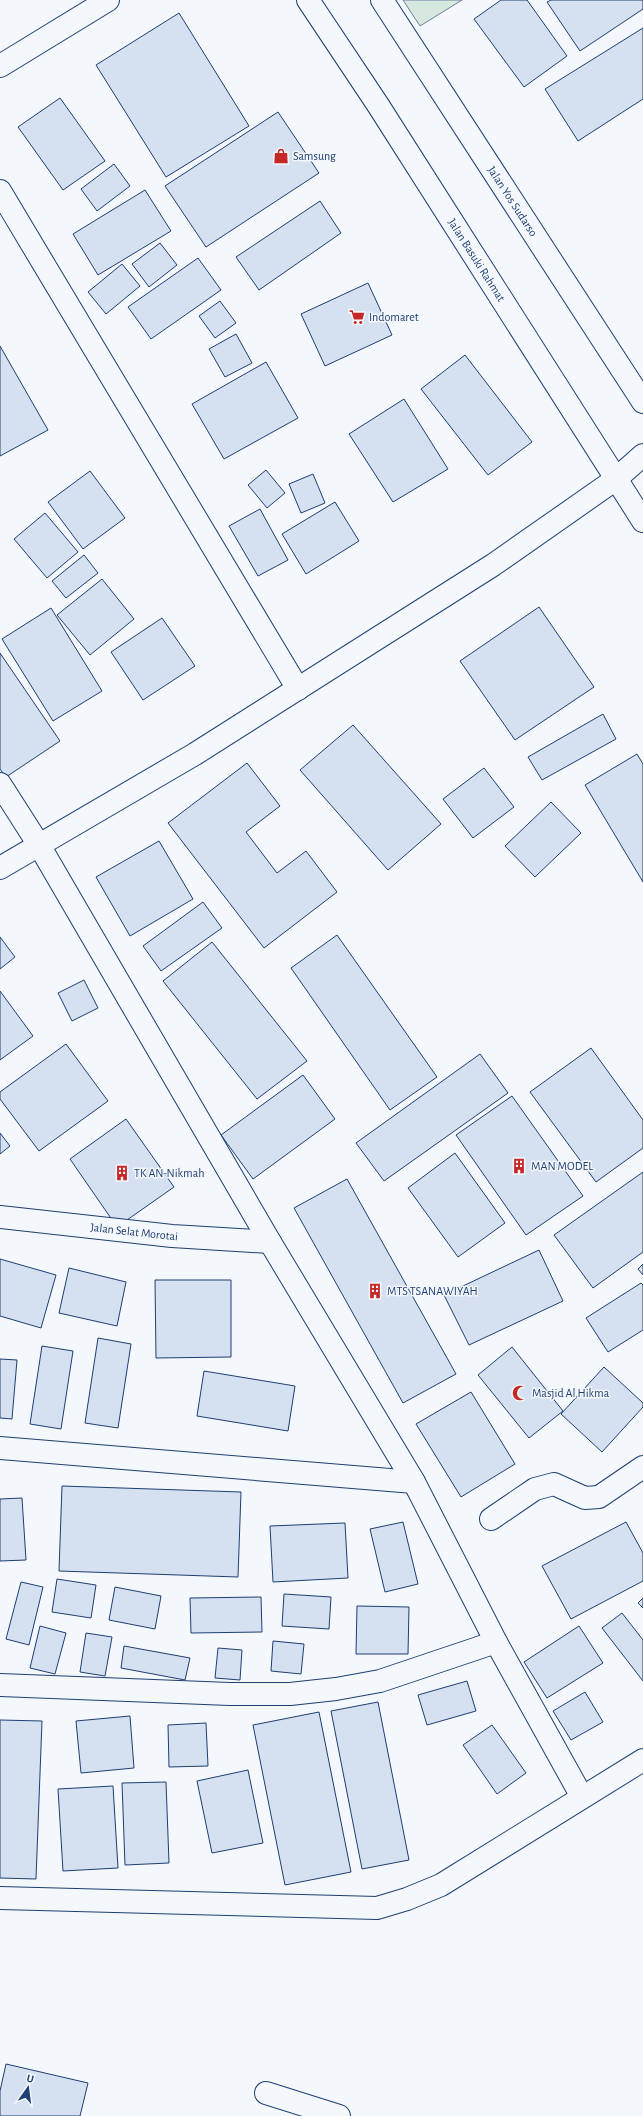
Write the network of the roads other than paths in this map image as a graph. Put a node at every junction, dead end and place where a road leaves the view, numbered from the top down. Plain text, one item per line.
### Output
1 (108, 0) edge
2 (308, 0) edge
3 (382, 0) edge
4 (0, 66) edge
5 (0, 191) edge
6 (643, 402) edge
7 (643, 455) edge
8 (616, 479) junction
9 (643, 521) edge
10 (298, 689) junction
11 (0, 784) edge
12 (39, 845) junction
13 (0, 868) edge
14 (0, 1217) edge
15 (270, 1242) junction
16 (0, 1448) edge
17 (643, 1467) edge
18 (414, 1482) junction
19 (491, 1519) dead end
20 (496, 1642) junction
21 (0, 1684) edge
22 (643, 1760) edge
23 (582, 1798) junction
24 (0, 1898) edge
25 (266, 2093) dead end
26 (339, 2116) edge

1 - 4 main road
2 - 8 main road, Jalan Basuki Rahmat
3 - 6 main road, Jalan Yos Sudarso
5 - 10 main road
7 - 8 main road
8 - 9 main road, Jalan Basuki Rahmat
8 - 10 main road
10 - 12 main road
11 - 12 main road
12 - 13 main road
12 - 15 main road
14 - 15 main road, Jalan Selat Morotai
15 - 18 main road
16 - 18 main road
17 - 19 main road
18 - 20 main road
20 - 21 main road
20 - 23 main road
22 - 23 main road
23 - 24 main road
25 - 26 main road

